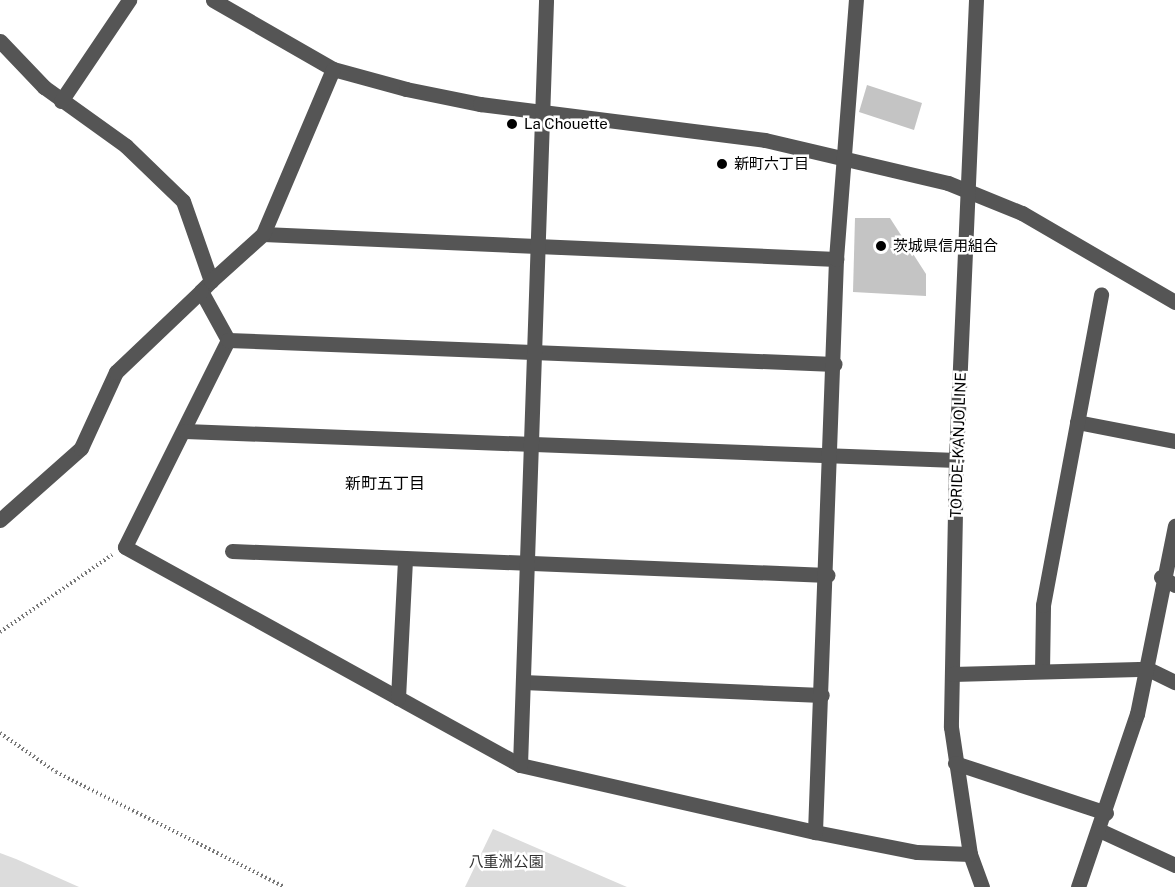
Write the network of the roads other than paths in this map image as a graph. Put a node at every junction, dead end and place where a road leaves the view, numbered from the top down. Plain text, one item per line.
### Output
1 (129, 0) edge
2 (213, 0) edge
3 (546, 0) edge
4 (856, 0) edge
5 (976, 0) edge
6 (0, 40) edge
7 (333, 69) junction
8 (61, 101) junction
9 (541, 111) junction
10 (842, 155) junction
11 (969, 190) junction
12 (263, 234) junction
13 (537, 247) junction
14 (836, 259) junction
15 (206, 286) junction
16 (1101, 294) dead end
17 (1175, 302) edge
18 (228, 340) junction
19 (533, 353) junction
20 (835, 364) junction
21 (1077, 423) junction
22 (185, 431) junction
23 (1175, 441) edge
24 (530, 442) junction
25 (832, 455) junction
26 (956, 460) junction
27 (0, 520) edge
28 (1175, 526) edge
29 (232, 551) dead end
30 (405, 558) junction
31 (526, 562) junction
32 (828, 575) junction
33 (1161, 577) junction
34 (1175, 585) edge
35 (1148, 669) junction
36 (1042, 671) junction
37 (952, 674) junction
38 (523, 682) junction
39 (1175, 682) edge
40 (822, 695) junction
41 (398, 698) junction
42 (955, 763) junction
43 (520, 765) junction
44 (1106, 813) junction
45 (1099, 830) junction
46 (815, 832) junction
47 (970, 854) junction
48 (1175, 865) edge
49 (982, 887) edge
50 (1078, 887) edge

1 - 8 street
2 - 7 street
3 - 9 street
4 - 10 street
5 - 11 street, TORIDE-KANJO LINE
6 - 8 street
7 - 9 street
7 - 12 street
8 - 15 street
9 - 10 street
9 - 13 street
10 - 11 street
10 - 14 street
11 - 17 street
11 - 26 street, TORIDE-KANJO LINE
12 - 13 street
12 - 15 street
13 - 14 street
13 - 19 street
14 - 20 street
15 - 18 street
15 - 27 street
16 - 21 street
18 - 19 street
18 - 22 street
19 - 20 street
19 - 24 street
20 - 25 street
21 - 23 street
21 - 36 street
22 - 24 street
22 - 41 street
24 - 25 street
24 - 31 street
25 - 26 street
25 - 32 street
26 - 37 street, TORIDE-KANJO LINE
28 - 33 street
29 - 30 street
30 - 31 street
30 - 41 street
31 - 32 street
31 - 38 street
32 - 40 street
33 - 34 street
33 - 35 street
35 - 36 street
35 - 39 street
35 - 44 street
36 - 37 street
37 - 42 street, TORIDE-KANJO LINE
38 - 40 street
38 - 43 street
40 - 46 street
41 - 43 street
42 - 44 street
42 - 47 street, TORIDE-KANJO LINE
43 - 46 street
44 - 45 street
45 - 48 street
45 - 50 street
46 - 47 street
47 - 49 street, TORIDE-KANJO LINE

